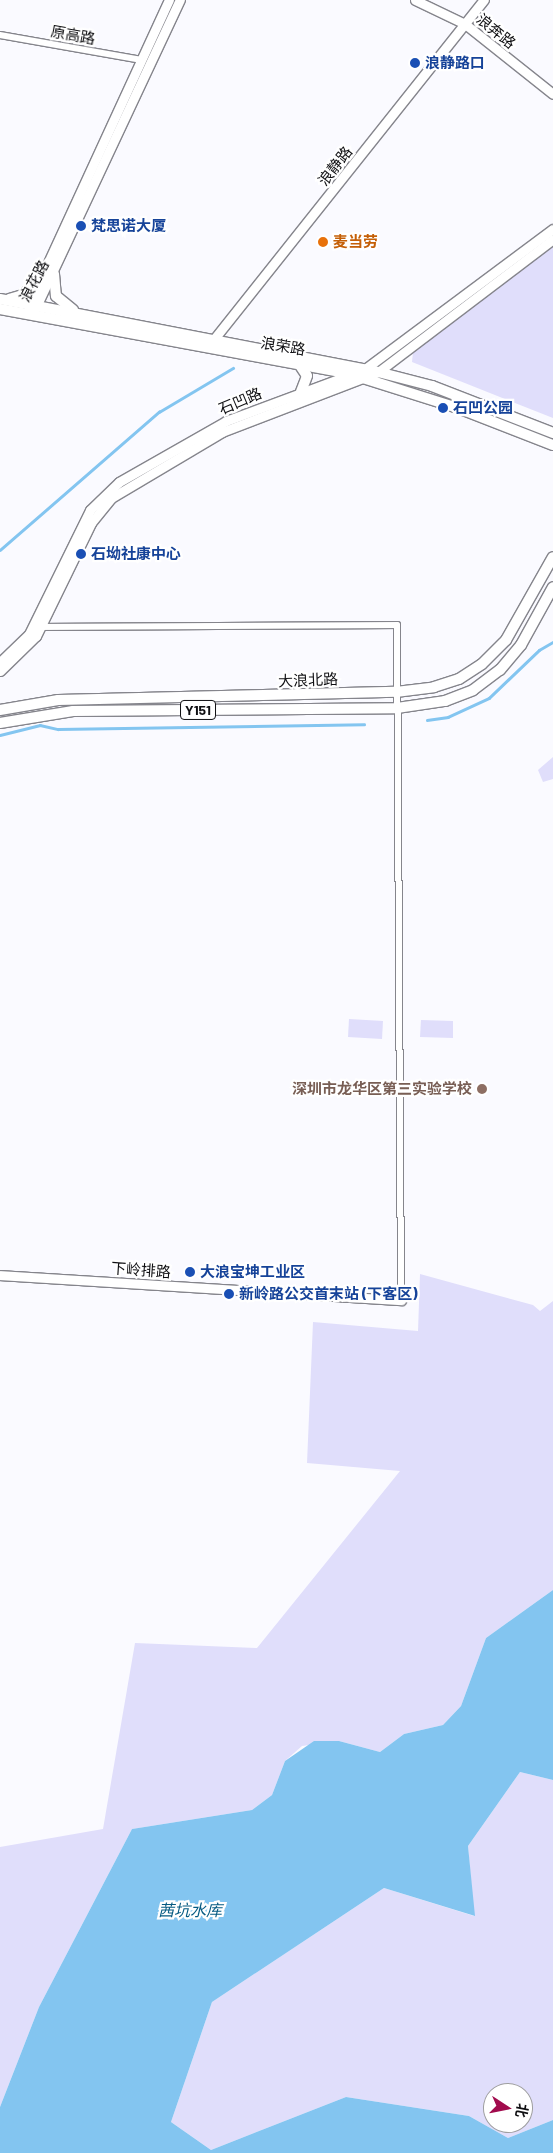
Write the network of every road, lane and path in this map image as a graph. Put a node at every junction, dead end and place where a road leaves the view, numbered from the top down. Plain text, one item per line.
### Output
1 (169, 0) edge
2 (180, 0) edge
3 (415, 0) edge
4 (484, 0) edge
5 (465, 24) junction
6 (0, 35) edge
7 (142, 60) junction
8 (553, 94) edge
9 (553, 229) edge
10 (553, 239) edge
11 (49, 274) junction
12 (3, 299) edge
13 (0, 309) edge
14 (33, 309) junction
15 (81, 314) junction
16 (210, 344) junction
17 (299, 364) junction
18 (378, 372) junction
19 (364, 373) junction
20 (350, 374) junction
21 (300, 392) junction
22 (553, 432) edge
23 (553, 445) edge
24 (553, 557) edge
25 (553, 587) edge
26 (37, 627) junction
27 (0, 662) edge
28 (0, 671) edge
29 (396, 692) junction
30 (396, 708) junction
31 (0, 710) edge
32 (0, 723) edge
33 (0, 1275) edge
34 (401, 1300) joint

1 - 7 main road, 浪花路
2 - 11 main road, 浪花路
3 - 5 main road, 浪奔路
4 - 5 main road, 浪静路
5 - 8 main road, 浪奔路
5 - 16 main road, 浪静路
6 - 7 street, 原高路
7 - 11 main road, 浪花路
9 - 19 main road, 石凹路
10 - 18 main road
11 - 12 main road
11 - 14 main road, 浪花路
11 - 15 main road
12 - 14 main road, 浪荣路
13 - 14 main road, 浪荣路
14 - 15 main road, 浪荣路
14 - 16 main road, 浪荣路
15 - 16 main road, 浪荣路
16 - 17 main road, 浪荣路
16 - 19 main road, 浪荣路
17 - 20 main road, 浪荣路
17 - 21 main road
18 - 19 main road, 浪荣路
18 - 22 main road, 浪荣路
19 - 20 main road, 浪荣路
19 - 23 main road, 浪荣路
19 - 26 main road, 石凹路
20 - 21 main road, 石凹路
21 - 26 main road, 石凹路
24 - 29 main road, 大浪北路
25 - 30 main road, 大浪北路
26 - 27 main road, 石凹路
26 - 28 main road, 石凹路
26 - 29 street
29 - 30 street
29 - 31 main road, 大浪北路 / Y151
30 - 32 main road, 大浪北路 / Y151
30 - 34 street
33 - 34 main road, 下岭排路

